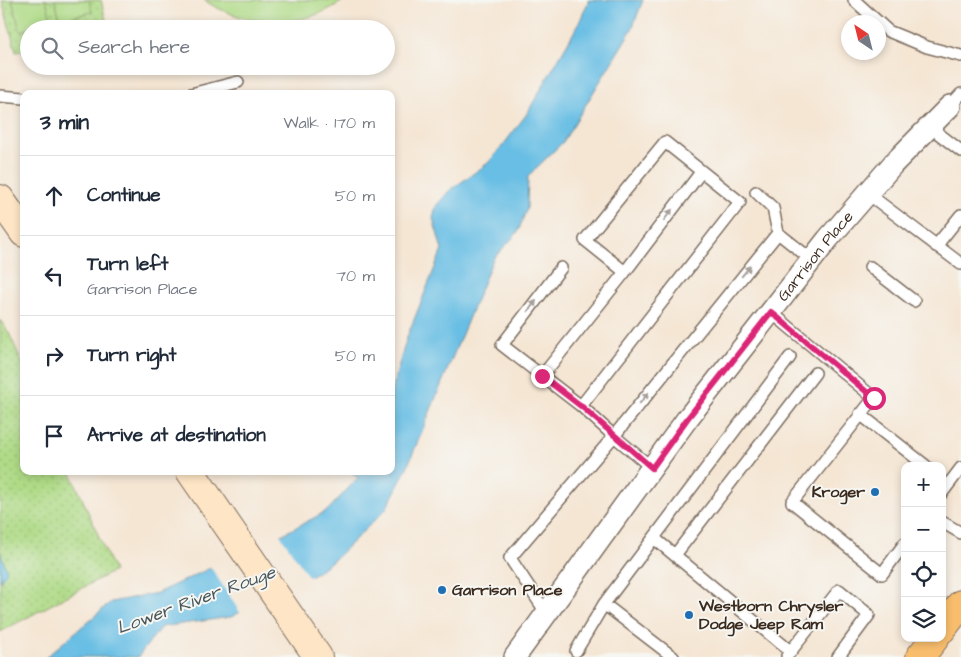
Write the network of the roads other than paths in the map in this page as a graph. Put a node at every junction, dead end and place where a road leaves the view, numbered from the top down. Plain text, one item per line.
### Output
1 (854, 0) edge
2 (961, 56) edge
3 (238, 82) dead end
4 (207, 90) edge
5 (0, 96) edge
6 (20, 98) edge
7 (956, 100) edge
8 (930, 127) junction
9 (961, 151) edge
10 (701, 172) junction
11 (756, 192) dead end
12 (867, 193) junction
13 (0, 199) edge
14 (961, 215) edge
15 (20, 227) edge
16 (778, 233) junction
17 (936, 246) junction
18 (812, 260) junction
19 (961, 264) edge
20 (870, 267) dead end
21 (561, 268) dead end
22 (625, 272) junction
23 (914, 301) dead end
24 (771, 312) junction
25 (790, 357) dead end
26 (815, 373) dead end
27 (542, 376) junction
28 (581, 406) junction
29 (860, 414) junction
30 (614, 436) junction
31 (921, 462) edge
32 (652, 468) junction
33 (961, 468) edge
34 (193, 475) edge
35 (946, 484) edge
36 (946, 524) edge
37 (961, 533) edge
38 (654, 538) junction
39 (901, 548) edge
40 (675, 555) junction
41 (604, 604) junction
42 (961, 604) edge
43 (547, 614) junction
44 (946, 624) edge
45 (932, 642) edge
46 (788, 654) edge
47 (577, 655) edge
48 (318, 657) edge
49 (515, 657) edge
50 (673, 657) edge
51 (838, 657) edge
52 (920, 657) edge

1 - 2 lane
3 - 4 lane
5 - 6 lane
7 - 8 street, Garrison Place
8 - 9 lane
8 - 12 street, Garrison Place
22 -> 10 lane
10 - 22 lane
10 - 28 lane
11 - 16 lane
12 - 17 lane
12 - 18 street, Garrison Place
13 - 15 main road
14 - 17 lane
16 - 18 lane
30 -> 16 lane
17 - 19 lane
18 - 24 street, Garrison Place
20 - 23 lane
27 -> 21 lane
22 - 27 lane
24 - 29 lane
24 - 32 street, Garrison Place
25 - 38 lane
26 - 40 lane
27 - 28 lane
28 - 30 lane
29 - 31 lane
29 - 39 lane
30 - 32 lane
30 - 43 lane
32 - 43 street, Garrison Place
33 - 35 lane
34 - 48 main road
36 - 37 lane
38 - 40 lane
38 - 41 lane
40 - 46 lane
41 - 47 lane
41 - 50 lane
42 - 44 main road
43 - 49 street, Garrison Place
45 - 52 main road
46 - 51 lane

